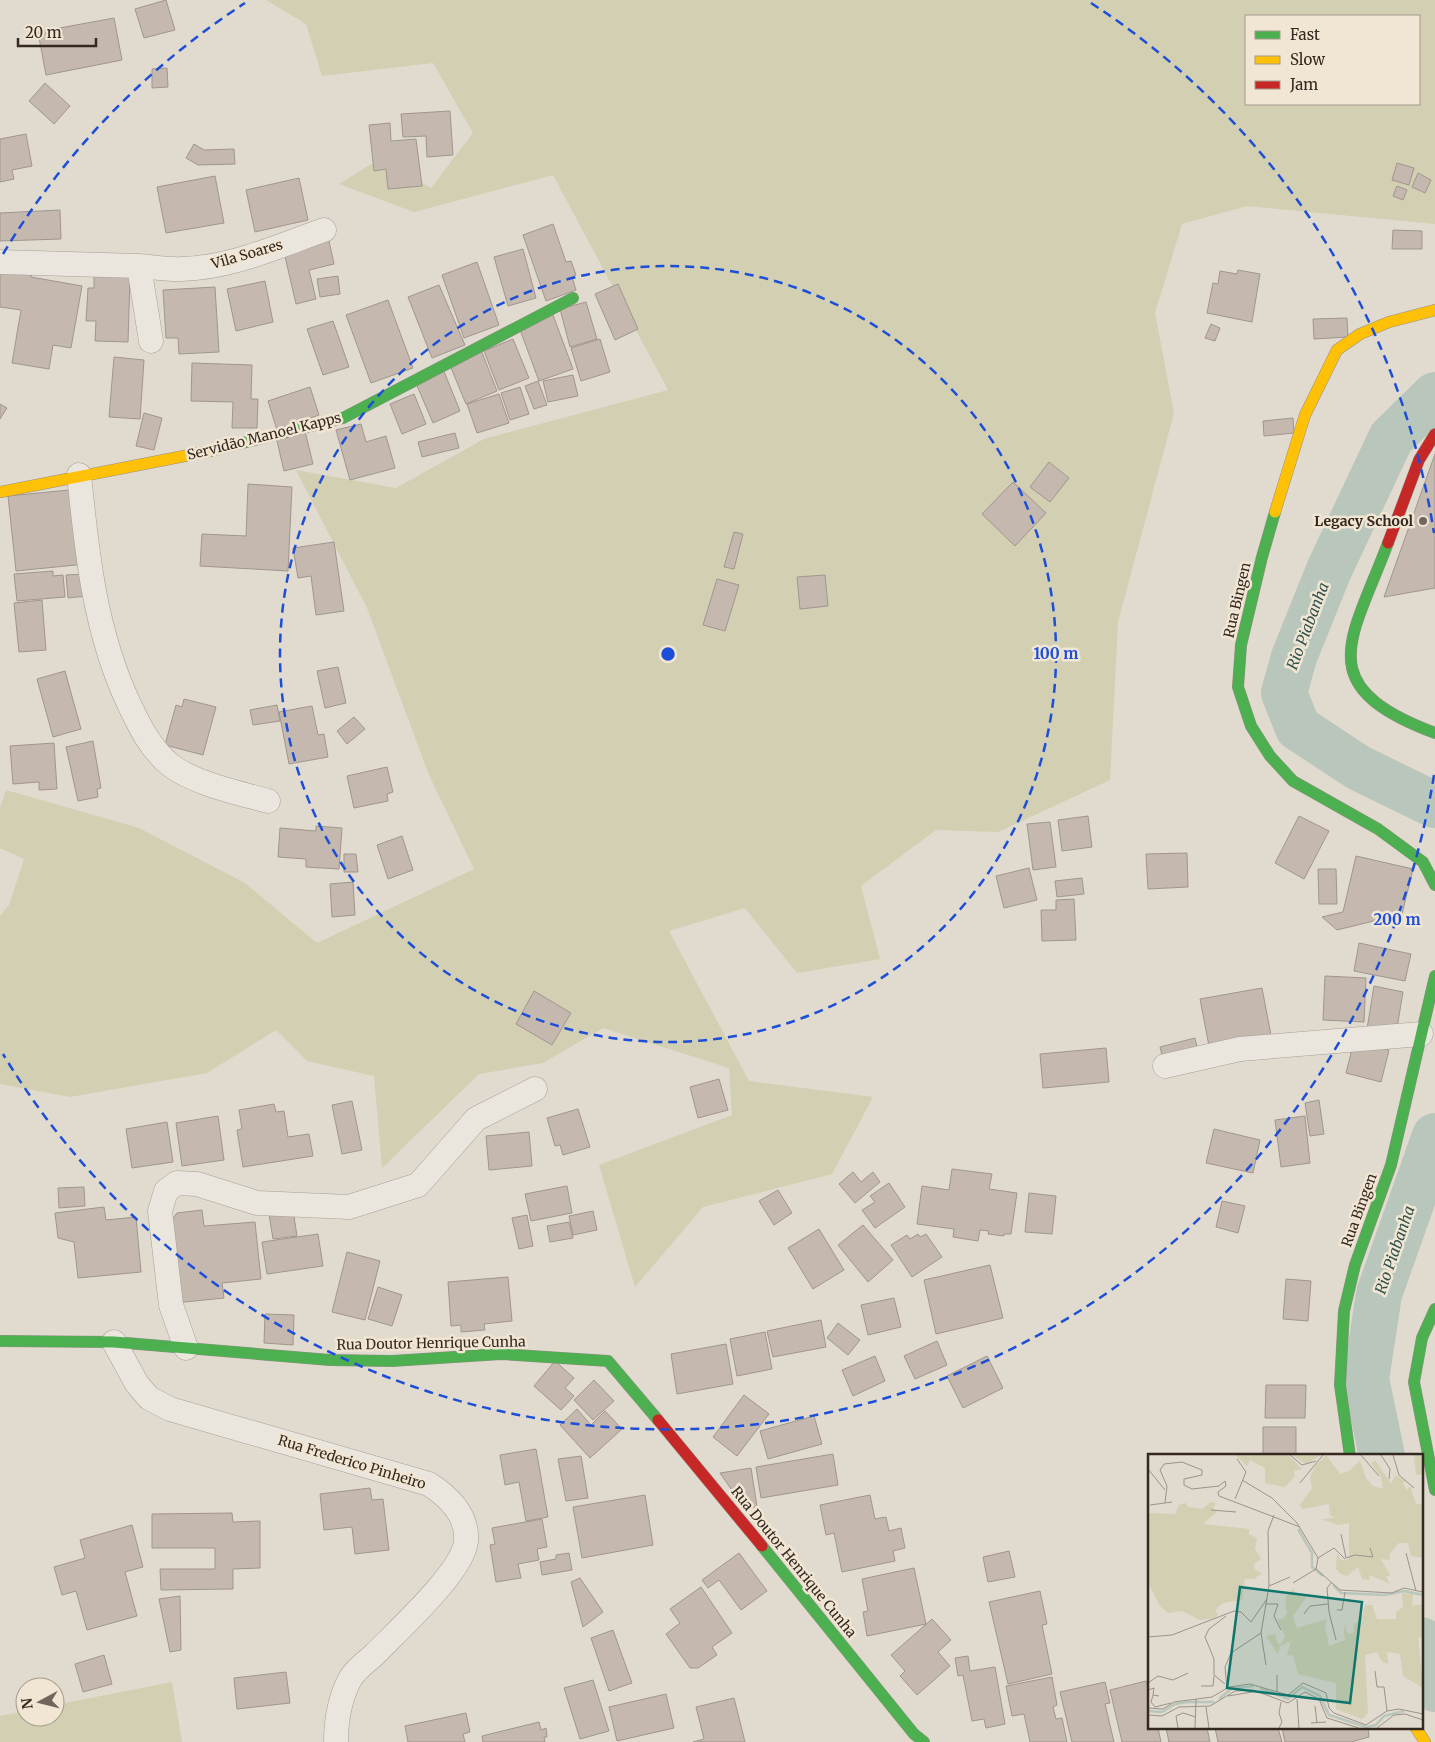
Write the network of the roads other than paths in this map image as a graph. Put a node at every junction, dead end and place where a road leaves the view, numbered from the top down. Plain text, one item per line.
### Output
1 (324, 230) dead end
2 (0, 262) edge
3 (139, 266) junction
4 (573, 298) dead end
5 (1435, 310) edge
6 (151, 341) dead end
7 (1435, 434) edge
8 (78, 475) junction
9 (0, 492) edge
10 (1435, 733) edge
11 (268, 801) dead end
12 (1435, 885) edge
13 (1435, 976) edge
14 (1421, 1034) junction
15 (1165, 1066) dead end
16 (535, 1089) dead end
17 (1435, 1309) edge
18 (0, 1341) edge
19 (114, 1342) junction
20 (186, 1348) junction
21 (1350, 1454) edge
22 (1435, 1490) edge
23 (1417, 1730) edge
24 (336, 1742) edge
25 (924, 1742) edge
26 (1425, 1742) edge

1 - 3 street, Vila Soares
2 - 3 street, Vila Soares
3 - 6 street
4 - 8 main road, Servidão Manoel Kapps
5 - 12 main road, Rua Bingen
7 - 10 main road
8 - 9 main road, Servidão Manoel Kapps
8 - 11 street
13 - 14 main road, Rua Bingen
14 - 15 street
14 - 21 main road, Rua Bingen
16 - 20 street
17 - 22 main road
18 - 19 main road, Rua Doutor Henrique Cunha
19 - 20 main road, Rua Doutor Henrique Cunha
19 - 24 street, Rua Frederico Pinheiro
20 - 25 main road, Rua Doutor Henrique Cunha
23 - 26 main road

